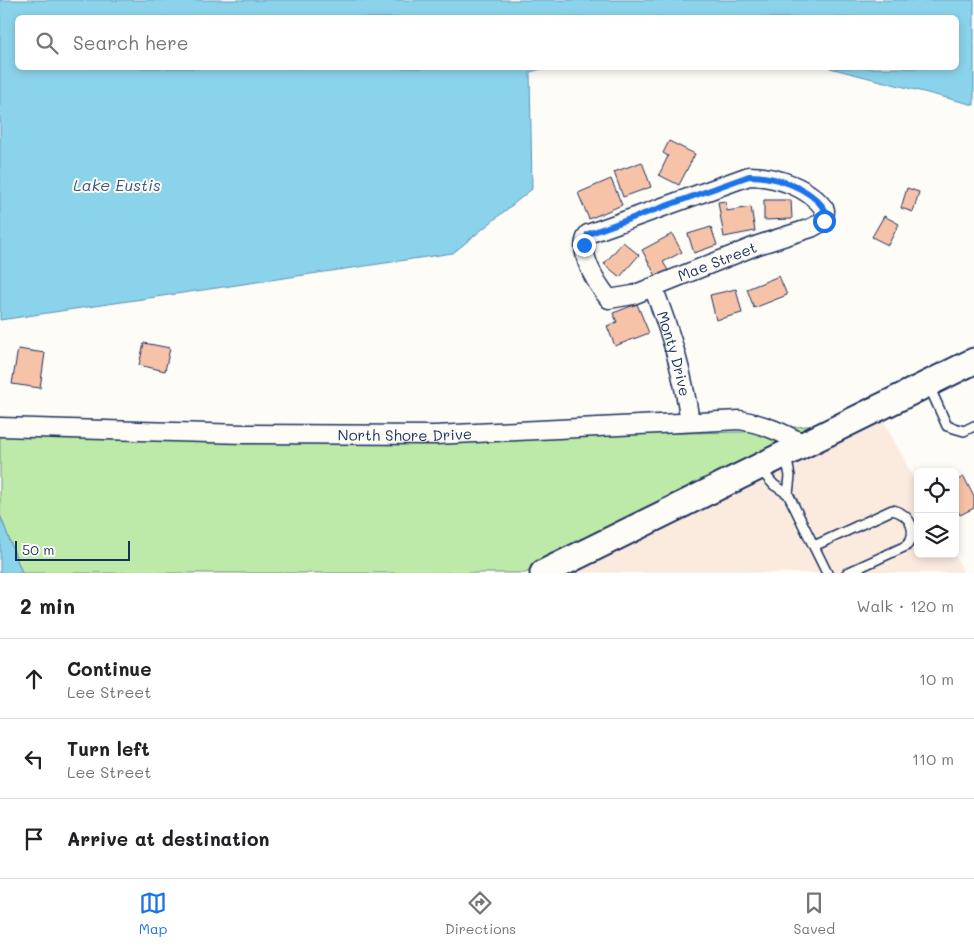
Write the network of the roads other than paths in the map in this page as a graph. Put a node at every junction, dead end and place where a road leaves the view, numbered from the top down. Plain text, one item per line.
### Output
1 (653, 287) junction
2 (974, 361) edge
3 (928, 384) junction
4 (690, 422) junction
5 (974, 426) edge
6 (0, 427) edge
7 (795, 449) junction
8 (758, 467) junction
9 (788, 494) junction
10 (814, 546) junction
11 (543, 573) edge
12 (827, 573) edge
13 (847, 573) edge

1 - 1 street, Mae Street
1 - 4 street, Monty Drive
2 - 3 main road
3 - 5 lane
3 - 7 main road
4 - 6 street, North Shore Drive
4 - 7 street, North Shore Drive
7 - 8 main road
7 - 9 lane
8 - 9 lane
8 - 11 main road
9 - 10 lane
10 - 12 lane
10 - 13 lane

